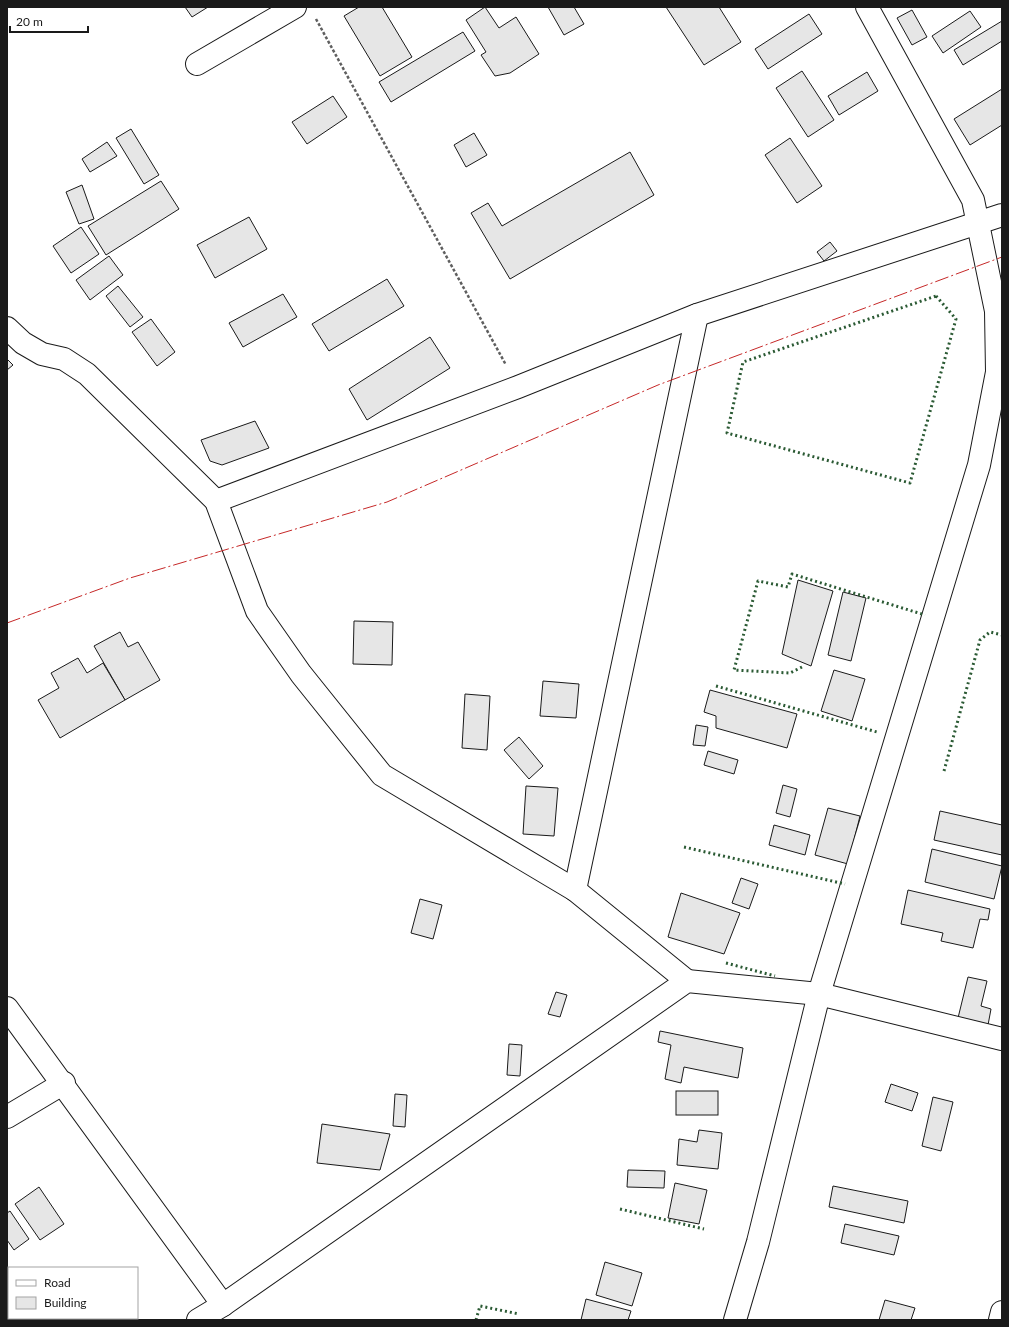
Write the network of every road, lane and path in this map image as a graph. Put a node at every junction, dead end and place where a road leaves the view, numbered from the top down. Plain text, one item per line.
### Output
1 (867, 7) edge
2 (304, 10) edge
3 (197, 64) dead end
4 (1002, 215) edge
5 (978, 223) junction
6 (697, 315) junction
7 (7, 328) edge
8 (518, 387) junction
9 (216, 501) junction
10 (575, 890) junction
11 (687, 982) junction
12 (819, 994) junction
13 (7, 1008) edge
14 (1002, 1039) edge
15 (64, 1083) junction
16 (7, 1117) edge
17 (223, 1305) junction
18 (1002, 1312) edge
19 (198, 1320) edge
20 (735, 1320) edge
21 (1000, 1320) edge

1 - 5 street
2 - 3 street
2 - 8 path
4 - 5 street
5 - 6 street
5 - 12 street
6 - 8 street
6 - 10 street
7 - 9 street
8 - 9 street
9 - 10 street
10 - 11 street
11 - 12 street
11 - 17 street
12 - 14 street
12 - 20 street
13 - 15 street
15 - 16 street
15 - 17 street
17 - 19 street
18 - 21 street

